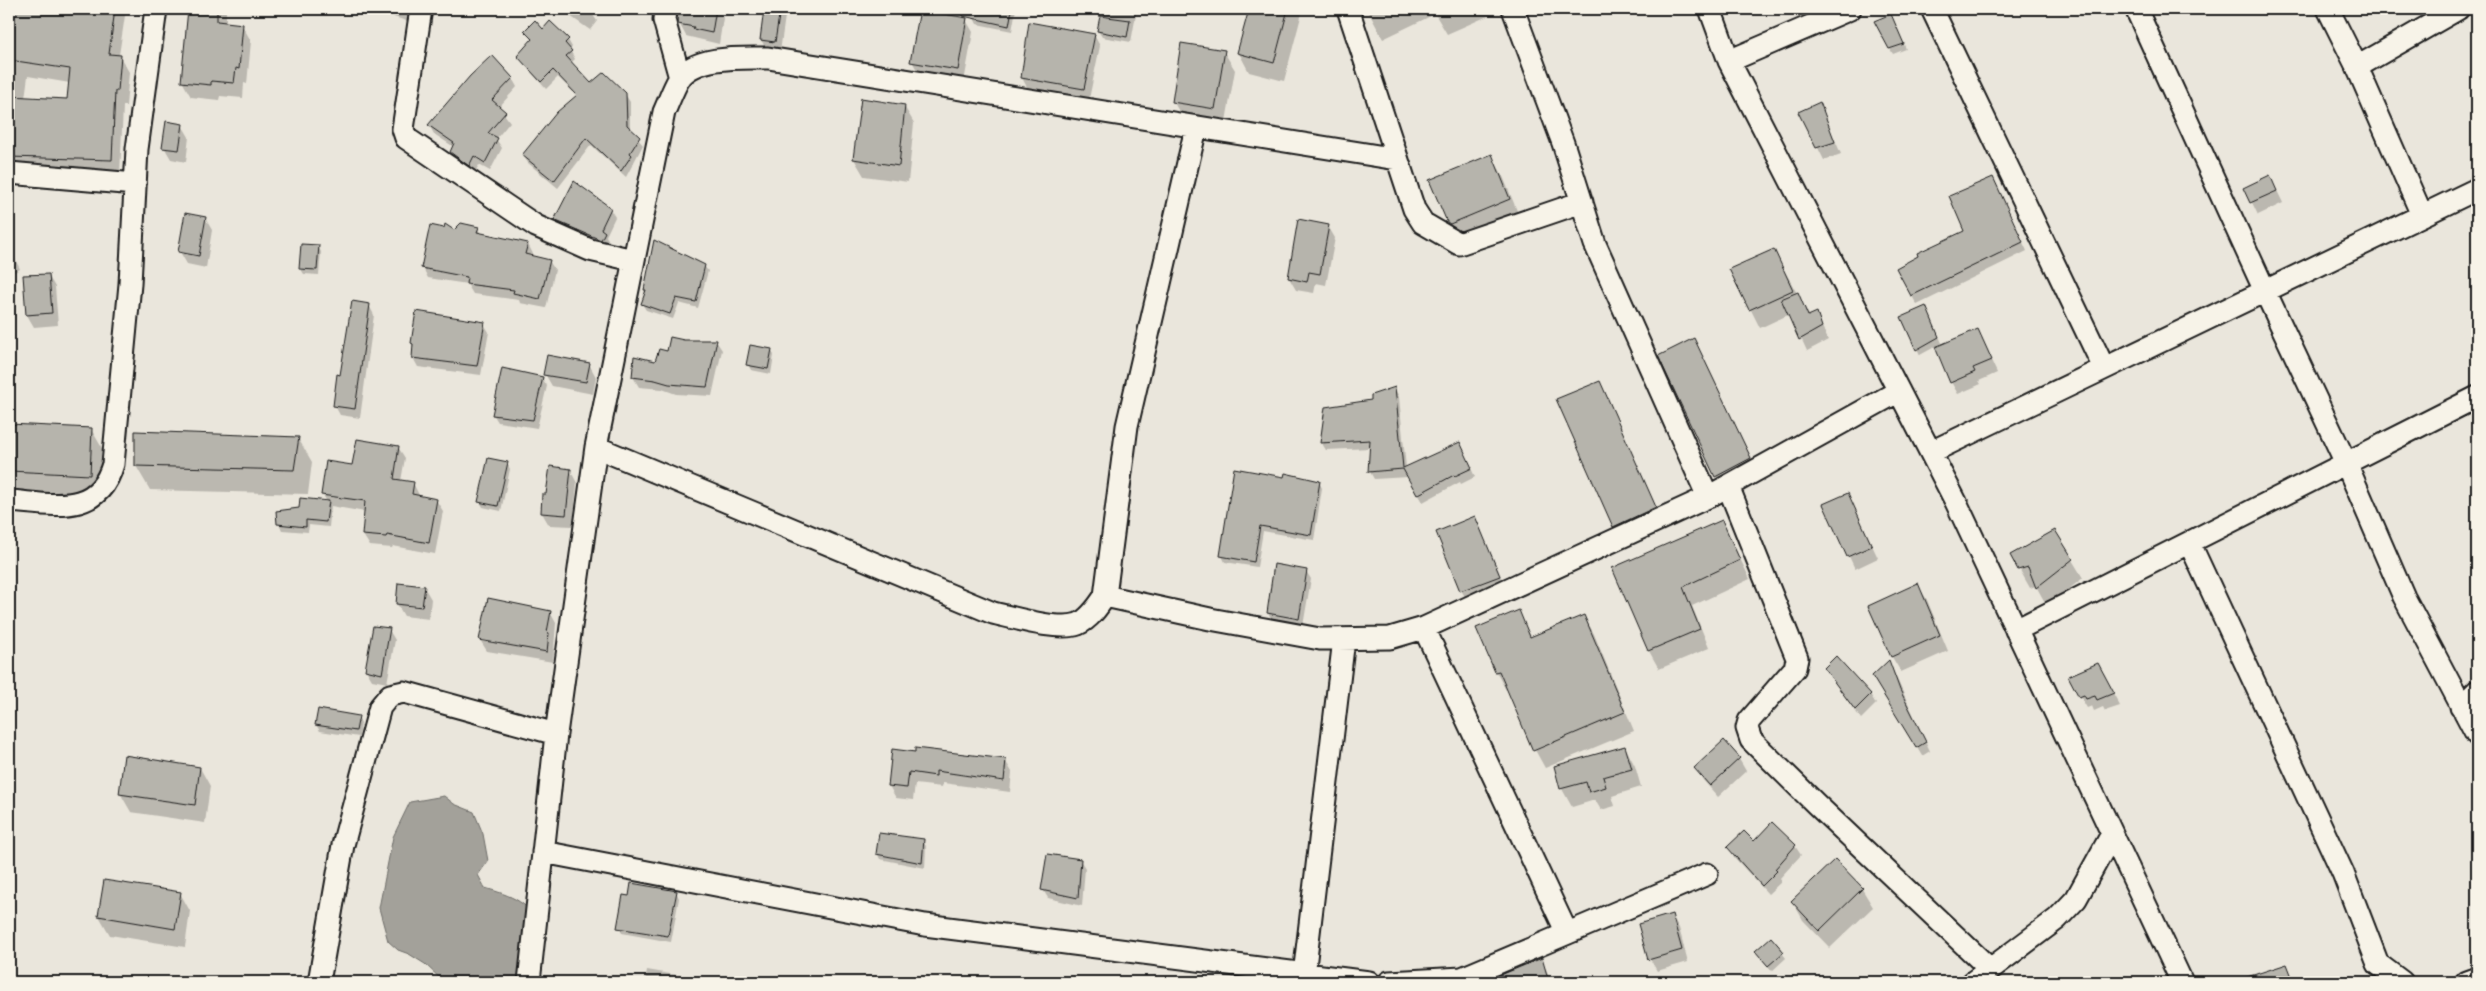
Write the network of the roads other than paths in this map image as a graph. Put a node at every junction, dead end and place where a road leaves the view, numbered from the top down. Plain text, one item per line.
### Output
1 (156, 9) edge
2 (421, 9) edge
3 (665, 9) edge
4 (1348, 9) edge
5 (1513, 9) edge
6 (1710, 9) edge
7 (1850, 9) edge
8 (1932, 9) edge
9 (2136, 9) edge
10 (2328, 9) edge
11 (2458, 9) edge
12 (1728, 61) junction
13 (2357, 66) junction
14 (680, 78) junction
15 (1196, 128) junction
16 (1397, 159) junction
17 (9, 173) edge
18 (135, 184) junction
19 (2477, 188) edge
20 (1582, 202) junction
21 (2422, 215) junction
22 (633, 260) junction
23 (2265, 291) junction
24 (2104, 368) junction
25 (1899, 391) junction
26 (2477, 397) edge
27 (596, 447) junction
28 (1931, 452) junction
29 (2346, 463) junction
30 (1728, 486) junction
31 (1708, 497) junction
32 (9, 501) edge
33 (2190, 544) junction
34 (1105, 596) junction
35 (1424, 628) junction
36 (2016, 630) junction
37 (1344, 639) junction
38 (2477, 691) edge
39 (2461, 707) junction
40 (556, 734) junction
41 (2477, 735) edge
42 (2112, 834) junction
43 (543, 852) junction
44 (1707, 874) dead end
45 (1567, 933) junction
46 (1990, 969) junction
47 (1304, 975) junction
48 (2477, 978) edge
49 (319, 982) edge
50 (529, 982) edge
51 (1369, 982) edge
52 (1389, 982) edge
53 (1973, 982) edge
54 (2182, 982) edge
55 (2402, 982) edge
56 (2466, 982) edge

1 - 18 street
2 - 22 street
3 - 14 street
4 - 16 street
5 - 20 street
6 - 12 street
7 - 12 street
8 - 24 street
9 - 23 street
10 - 13 street
11 - 13 street
12 - 25 street
13 - 21 street
14 - 15 street
14 - 22 street
15 - 16 street
15 - 34 street
16 - 20 street
17 - 18 street
18 - 32 street
19 - 21 street
20 - 31 street
21 - 23 street
22 - 27 street
23 - 24 street
23 - 29 street
24 - 28 street
25 - 28 street
25 - 30 street
26 - 29 street
27 - 34 street
27 - 40 street
28 - 36 street
29 - 33 street
29 - 39 street
30 - 31 street
30 - 46 street
31 - 35 street
33 - 36 street
33 - 55 street
34 - 37 street
35 - 37 street
35 - 45 street
36 - 42 street
37 - 47 street
38 - 39 street
39 - 41 street
40 - 43 street
40 - 49 street
42 - 46 street
42 - 54 street
43 - 47 street
43 - 50 street
44 - 45 street
45 - 52 street
46 - 53 street
47 - 51 street
48 - 56 street

